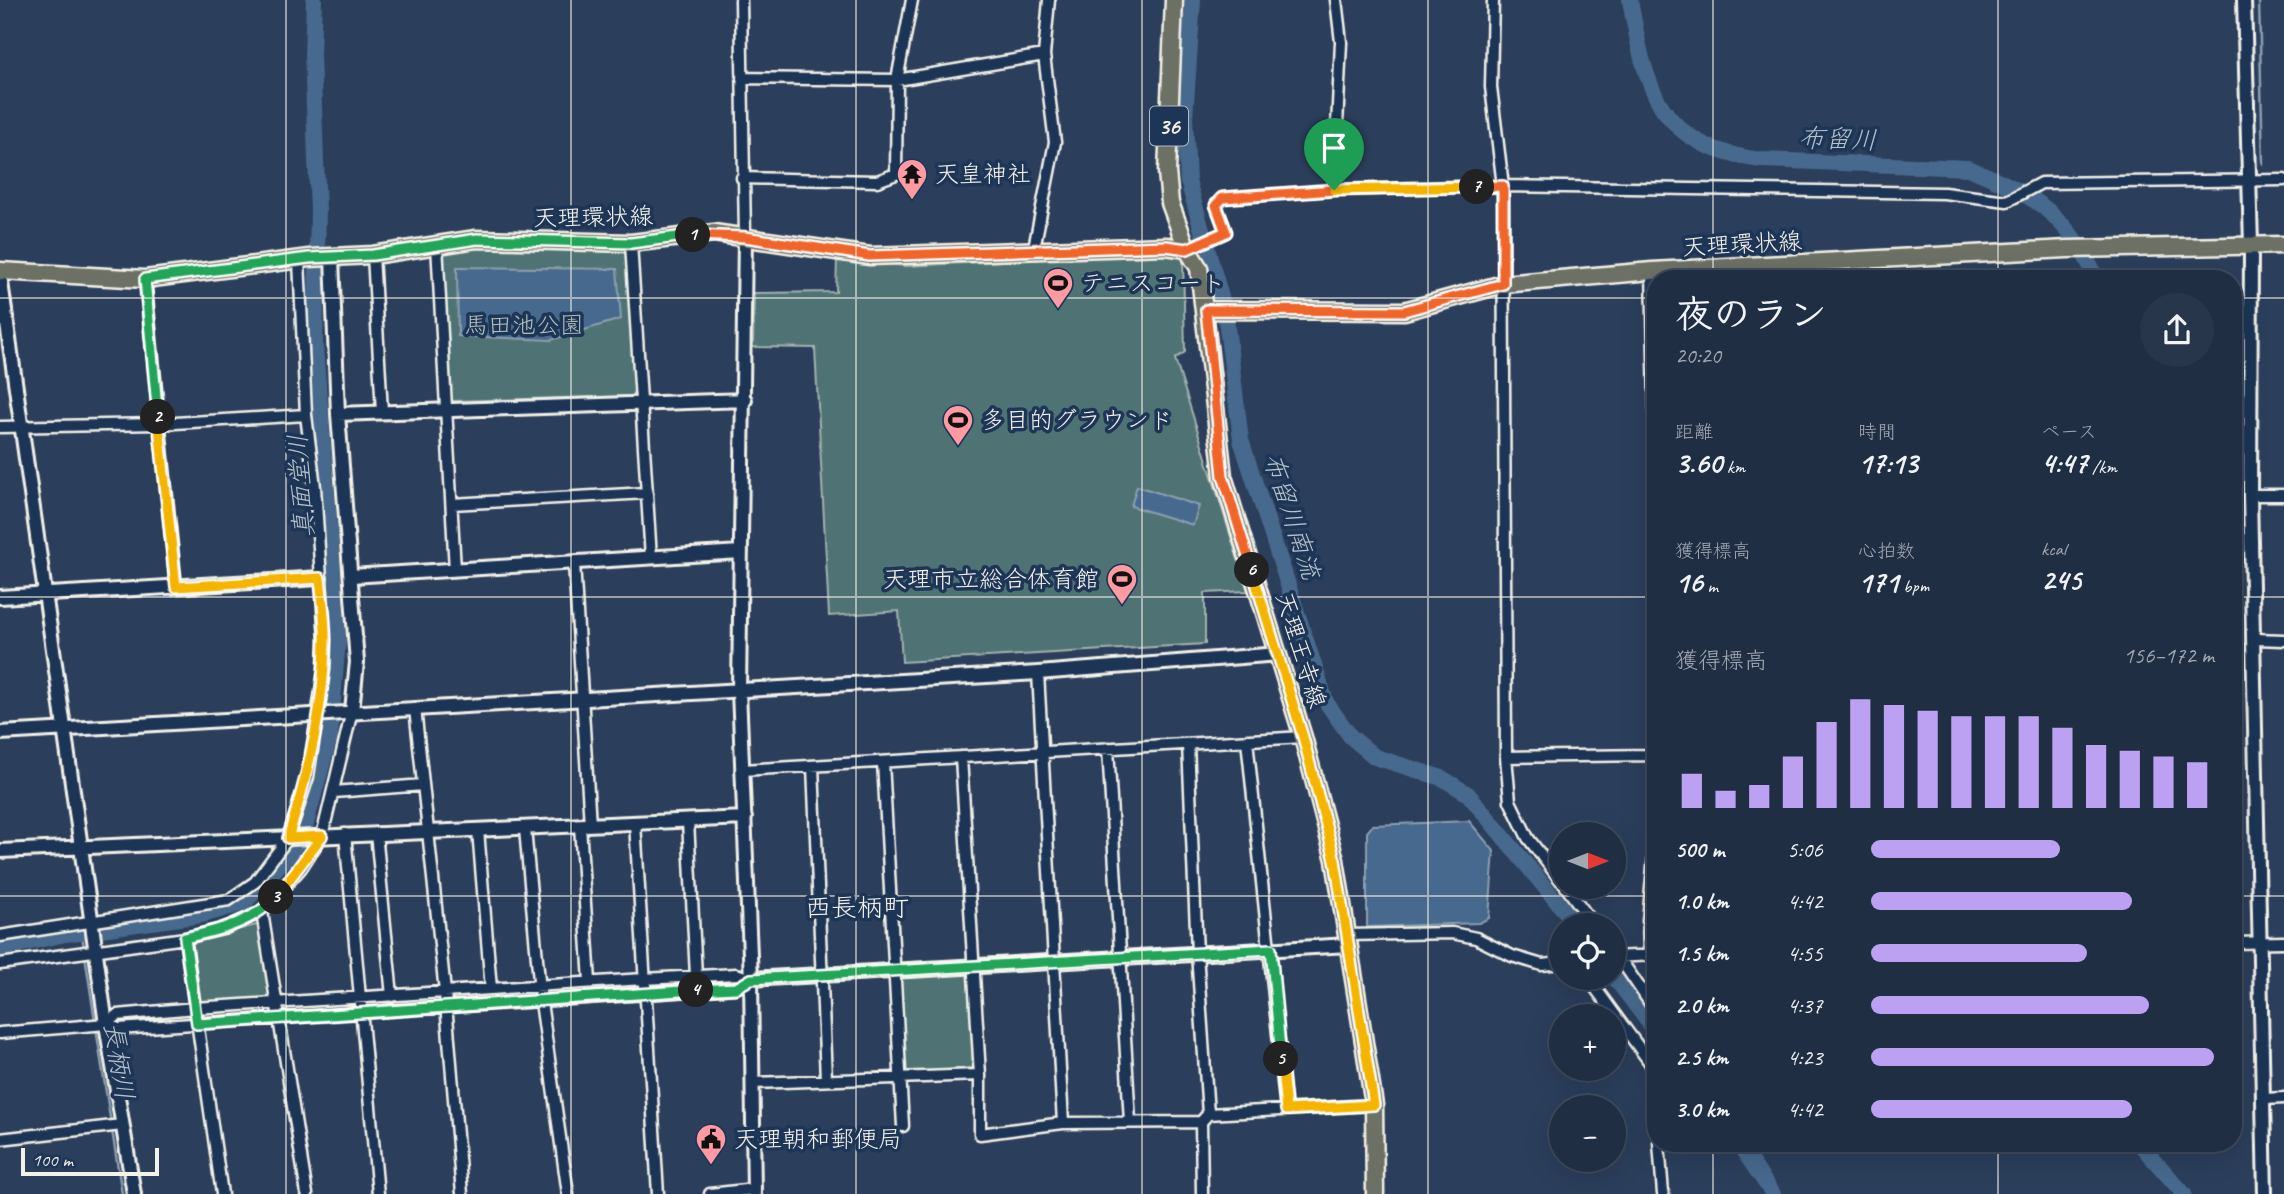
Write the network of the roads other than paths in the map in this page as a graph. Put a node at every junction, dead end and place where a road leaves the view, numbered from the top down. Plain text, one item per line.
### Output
1 (741, 0) edge
2 (912, 0) edge
3 (1049, 0) edge
4 (1174, 0) edge
5 (1336, 0) edge
6 (1493, 0) edge
7 (2245, 0) edge
8 (1044, 55) junction
9 (742, 78) junction
10 (897, 80) junction
11 (742, 178) junction
12 (2284, 180) edge
13 (2248, 182) junction
14 (1503, 186) junction
15 (1334, 190) junction
16 (745, 237) junction
17 (631, 243) junction
18 (437, 245) junction
19 (2251, 245) junction
20 (2284, 245) edge
21 (1190, 247) junction
22 (1034, 248) junction
23 (373, 255) junction
24 (329, 257) junction
25 (304, 259) junction
26 (1817, 270) edge
27 (1647, 271) edge
28 (0, 273) edge
29 (145, 279) junction
30 (1503, 284) junction
31 (1209, 310) junction
32 (744, 400) junction
33 (641, 404) junction
34 (447, 409) junction
35 (382, 412) junction
36 (338, 414) junction
37 (306, 415) junction
38 (159, 424) junction
39 (23, 426) junction
40 (0, 427) edge
41 (647, 493) junction
42 (2250, 495) junction
43 (2284, 495) edge
44 (452, 503) junction
45 (741, 552) junction
46 (651, 558) junction
47 (575, 563) junction
48 (455, 570) junction
49 (351, 576) junction
50 (320, 578) junction
51 (176, 587) junction
52 (46, 595) junction
53 (0, 597) edge
54 (2255, 639) junction
55 (2284, 640) edge
56 (1279, 654) junction
57 (1038, 673) junction
58 (740, 691) junction
59 (584, 698) junction
60 (415, 708) junction
61 (348, 712) junction
62 (319, 713) junction
63 (66, 729) junction
64 (0, 733) edge
65 (1303, 737) junction
66 (1247, 740) junction
67 (1188, 744) junction
68 (1108, 748) junction
69 (1042, 752) junction
70 (1647, 755) edge
71 (961, 757) junction
72 (1506, 757) junction
73 (883, 762) junction
74 (813, 766) junction
75 (742, 770) junction
76 (424, 785) junction
77 (334, 792) junction
78 (744, 818) junction
79 (688, 821) junction
80 (635, 823) junction
81 (585, 825) junction
82 (525, 829) junction
83 (429, 831) junction
84 (478, 831) junction
85 (376, 833) junction
86 (345, 834) junction
87 (319, 836) junction
88 (290, 838) junction
89 (82, 848) junction
90 (0, 851) edge
91 (1549, 865) edge
92 (262, 912) junction
93 (92, 925) junction
94 (0, 936) edge
95 (185, 938) junction
96 (1348, 940) junction
97 (2284, 942) edge
98 (2242, 943) edge
99 (2262, 943) junction
100 (95, 947) junction
101 (1271, 949) junction
102 (1197, 953) junction
103 (1626, 955) edge
104 (1647, 955) edge
105 (1120, 958) junction
106 (1054, 961) junction
107 (0, 964) edge
108 (1549, 965) edge
109 (974, 967) junction
110 (1626, 970) edge
111 (893, 972) junction
112 (822, 974) junction
113 (696, 976) junction
114 (644, 979) junction
115 (751, 979) junction
116 (590, 982) junction
117 (540, 986) junction
118 (491, 989) junction
119 (1597, 990) edge
120 (445, 992) junction
121 (645, 993) junction
122 (392, 996) junction
123 (360, 998) junction
124 (1647, 999) edge
125 (541, 1002) junction
126 (278, 1003) junction
127 (195, 1008) junction
128 (445, 1009) junction
129 (362, 1013) junction
130 (281, 1019) junction
131 (106, 1024) junction
132 (197, 1024) junction
133 (0, 1032) edge
134 (1647, 1058) edge
135 (980, 1074) junction
136 (899, 1077) junction
137 (826, 1079) junction
138 (753, 1083) junction
139 (2284, 1098) edge
140 (2264, 1099) junction
141 (1374, 1105) junction
142 (1286, 1110) junction
143 (1208, 1114) junction
144 (1130, 1122) junction
145 (1201, 1122) junction
146 (1063, 1123) junction
147 (122, 1125) junction
148 (903, 1126) dead end
149 (0, 1139) edge
150 (1660, 1152) edge
151 (754, 1191) edge
152 (134, 1194) edge
153 (222, 1194) edge
154 (307, 1194) edge
155 (378, 1194) edge
156 (462, 1194) edge
157 (568, 1194) edge
158 (658, 1194) edge
159 (710, 1194) edge
160 (1202, 1194) edge
161 (1375, 1194) edge
162 (1663, 1194) edge
163 (2265, 1194) edge

1 - 9 street
2 - 10 street
3 - 8 street
4 - 21 main road, 天理王寺線 / 36
5 - 15 street
6 - 14 street
7 - 13 street
8 - 10 street
8 - 22 street
9 - 10 street
9 - 11 street
10 - 11 street
11 - 16 street
12 - 13 street
13 - 14 street
13 - 19 street
14 - 15 street
14 - 30 street
15 - 21 street
16 - 17 main road, 天理環状線
16 - 22 main road, 天理環状線
16 - 32 street
17 - 18 main road, 天理環状線
17 - 33 street
18 - 23 main road, 天理環状線
18 - 34 street
19 - 20 main road, 天理環状線
19 - 26 main road, 天理環状線
19 - 42 street
21 - 22 main road, 天理環状線
21 - 31 main road, 天理王寺線 / 36
23 - 24 main road, 天理環状線
23 - 35 street
24 - 25 main road, 天理環状線
24 - 36 street
25 - 29 main road, 天理環状線
25 - 37 street
27 - 30 main road, 天理環状線
28 - 29 main road, 天理環状線
28 - 39 street
29 - 38 street
30 - 31 main road, 天理環状線
30 - 72 street
31 - 56 main road, 天理王寺線 / 36
32 - 33 street
32 - 45 street
33 - 34 street
33 - 41 street
34 - 35 street
34 - 44 street
35 - 36 street
36 - 49 street
37 - 38 street
37 - 50 street
38 - 39 street
38 - 51 street
39 - 40 street
39 - 52 street
41 - 44 street
41 - 46 street
42 - 43 street
42 - 54 street
44 - 48 street
45 - 46 street
45 - 58 street
46 - 47 street
47 - 48 street
47 - 59 street
48 - 49 street
49 - 61 street
50 - 51 street
50 - 62 street
51 - 52 street
52 - 53 street
52 - 63 street
54 - 55 street
54 - 99 street
56 - 57 street
56 - 65 main road, 天理王寺線 / 36
57 - 58 street
57 - 69 street
58 - 59 street
58 - 75 street
59 - 60 street
59 - 81 street
60 - 61 street
60 - 76 street
61 - 62 street
61 - 77 street
62 - 63 street
62 - 88 street
63 - 64 street
63 - 89 street
65 - 66 street
65 - 96 main road, 天理王寺線 / 36
66 - 67 street
66 - 101 street
67 - 68 street
67 - 102 street
68 - 69 street
68 - 105 street
69 - 71 street
69 - 106 street
70 - 72 street
71 - 73 street
71 - 109 street
72 - 91 street
73 - 74 street
73 - 111 street
74 - 75 street
74 - 112 street
75 - 78 street
76 - 77 street
76 - 83 street
77 - 87 street
78 - 79 street
78 - 115 street
79 - 80 street
79 - 113 street
80 - 81 street
80 - 114 street
81 - 82 street
81 - 116 street
82 - 84 street
82 - 117 street
83 - 84 street
83 - 85 street
83 - 120 street
84 - 118 street
85 - 86 street
85 - 122 street
86 - 87 street
86 - 123 street
87 - 88 street
87 - 92 street
88 - 89 street
88 - 93 street
89 - 90 street
89 - 93 street
92 - 95 street
92 - 126 street
93 - 94 street
93 - 100 street
95 - 100 street
95 - 127 street
96 - 101 street
96 - 108 street
96 - 141 main road, 天理王寺線 / 36
97 - 99 street
98 - 99 street
99 - 140 street
100 - 107 street
100 - 131 street
101 - 102 street
101 - 142 street
102 - 105 street
102 - 143 street
103 - 104 street
105 - 106 street
105 - 144 street
106 - 109 street
106 - 146 street
109 - 111 street
109 - 135 street
110 - 124 street
111 - 112 street
111 - 136 street
112 - 115 street
112 - 137 street
113 - 114 street
113 - 115 street
114 - 116 street
114 - 121 street
115 - 121 street
115 - 138 street
116 - 117 street
117 - 118 street
117 - 125 street
118 - 120 street
119 - 134 street
120 - 122 street
120 - 128 street
121 - 125 street
121 - 158 street
122 - 123 street
123 - 126 street
123 - 129 street
125 - 128 street
125 - 157 street
126 - 127 street
126 - 130 street
127 - 131 street
127 - 132 street
128 - 129 street
128 - 156 street
129 - 130 street
129 - 155 street
130 - 132 street
130 - 154 street
131 - 132 street
131 - 133 street
131 - 147 street
132 - 153 street
135 - 136 street
135 - 146 street
136 - 137 street
136 - 148 street
137 - 138 street
138 - 151 street
139 - 140 street
140 - 163 street
141 - 142 street
141 - 161 main road, 天理王寺線 / 36
142 - 143 street
143 - 145 street
144 - 145 street
144 - 146 street
145 - 160 street
147 - 149 street
147 - 152 street
150 - 162 street
151 - 159 street

